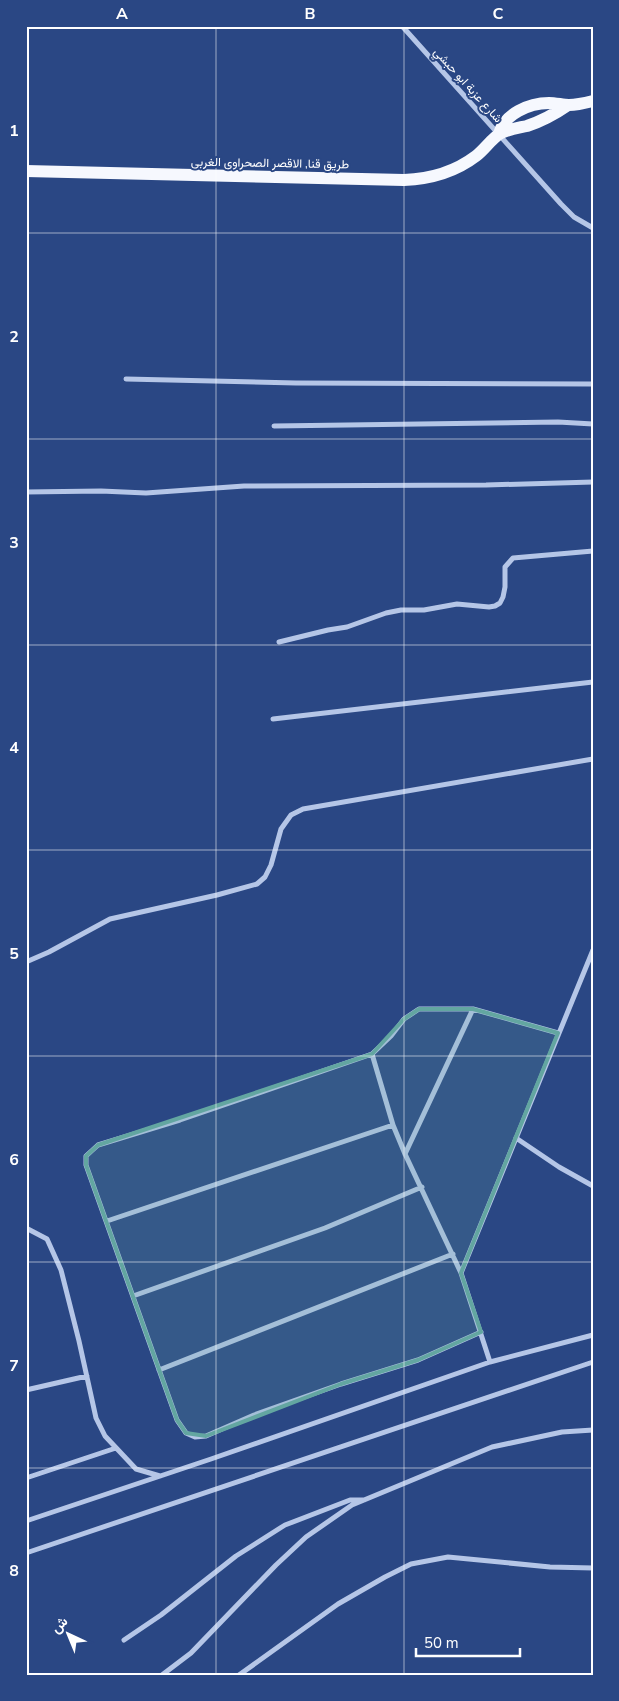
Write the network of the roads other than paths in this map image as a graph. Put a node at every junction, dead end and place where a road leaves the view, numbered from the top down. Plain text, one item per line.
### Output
1 (402, 26) edge
2 (593, 101) edge
3 (568, 105) junction
4 (498, 134) junction
5 (26, 171) edge
6 (593, 228) edge
7 (126, 379) dead end
8 (593, 384) edge
9 (593, 424) edge
10 (274, 426) dead end
11 (593, 482) edge
12 (26, 492) edge
13 (593, 551) edge
14 (280, 642) dead end
15 (593, 682) edge
16 (273, 719) dead end
17 (593, 759) edge
18 (593, 950) edge
19 (26, 962) edge
20 (473, 1009) junction
21 (558, 1033) junction
22 (372, 1054) junction
23 (393, 1125) junction
24 (516, 1138) junction
25 (405, 1154) junction
26 (593, 1186) edge
27 (422, 1187) junction
28 (107, 1221) junction
29 (26, 1228) edge
30 (453, 1254) junction
31 (461, 1273) junction
32 (133, 1296) junction
33 (481, 1332) junction
34 (593, 1335) edge
35 (490, 1362) junction
36 (593, 1362) edge
37 (159, 1370) junction
38 (87, 1376) junction
39 (26, 1390) edge
40 (593, 1430) edge
41 (116, 1448) junction
42 (160, 1476) junction
43 (26, 1478) edge
44 (367, 1500) junction
45 (26, 1521) edge
46 (26, 1553) edge
47 (593, 1568) edge
48 (124, 1640) dead end
49 (162, 1675) edge
50 (239, 1675) edge

1 - 4 street, شارع عزبة ابو حبشي
2 - 3 main road, طريق قنا, الاقصر الصحراوى الغربى
3 - 4 main road, طريق قنا, الاقصر الصحراوى الغربى
3 - 4 main road, طريق قنا, الاقصر الصحراوى الغربى
4 - 5 main road, طريق قنا, الاقصر الصحراوى الغربى
4 - 6 street, شارع عزبة ابو حبشي
7 - 8 street
9 - 10 street
11 - 12 street
13 - 14 street
15 - 16 street
17 - 19 street
18 - 21 street
20 - 21 street
20 - 22 street
20 - 25 street
21 - 24 street
22 - 23 street
22 - 28 street
23 - 25 street
23 - 28 street
24 - 26 street
24 - 31 street
25 - 27 street
27 - 30 street
27 - 32 street
28 - 32 street
29 - 38 street
30 - 31 street
30 - 37 street
31 - 33 street
32 - 37 street
33 - 35 street
33 - 37 street
34 - 35 street
35 - 42 street
36 - 46 street
38 - 39 street
38 - 41 street
40 - 44 street
41 - 42 street
41 - 43 street
42 - 45 street
44 - 48 street
44 - 49 street
47 - 50 street

